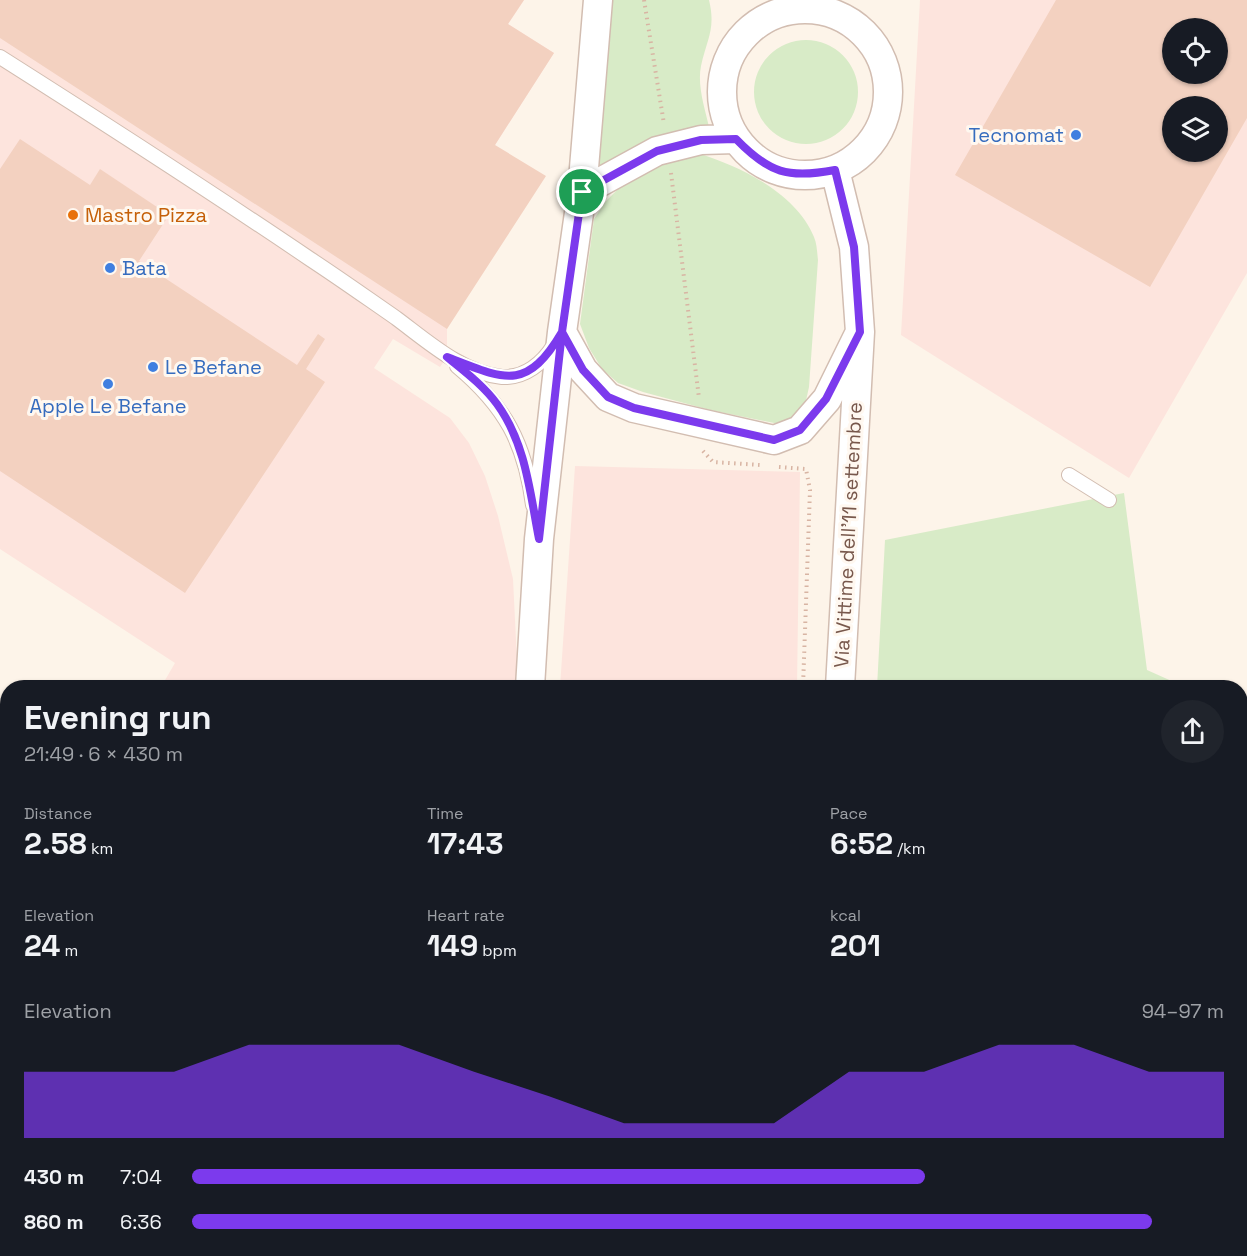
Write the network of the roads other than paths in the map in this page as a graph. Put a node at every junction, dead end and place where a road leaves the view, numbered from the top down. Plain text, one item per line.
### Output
1 (598, 0) edge
2 (758, 10) edge
3 (0, 57) edge
4 (736, 139) junction
5 (835, 170) junction
6 (582, 192) junction
7 (562, 332) junction
8 (860, 332) junction
9 (447, 357) junction
10 (1069, 475) dead end
11 (1109, 500) dead end
12 (539, 539) junction
13 (530, 680) edge
14 (840, 680) edge

1 - 6 street
2 - 4 street
2 - 5 street
3 - 9 lane
4 - 5 street
4 - 6 street
5 - 8 street, Via Vittime dell'11 settembre
6 - 7 street
7 - 8 street
7 - 9 lane
7 - 12 street
8 - 14 street, Via Vittime dell'11 settembre
9 - 12 lane
10 - 11 lane
12 - 13 street

